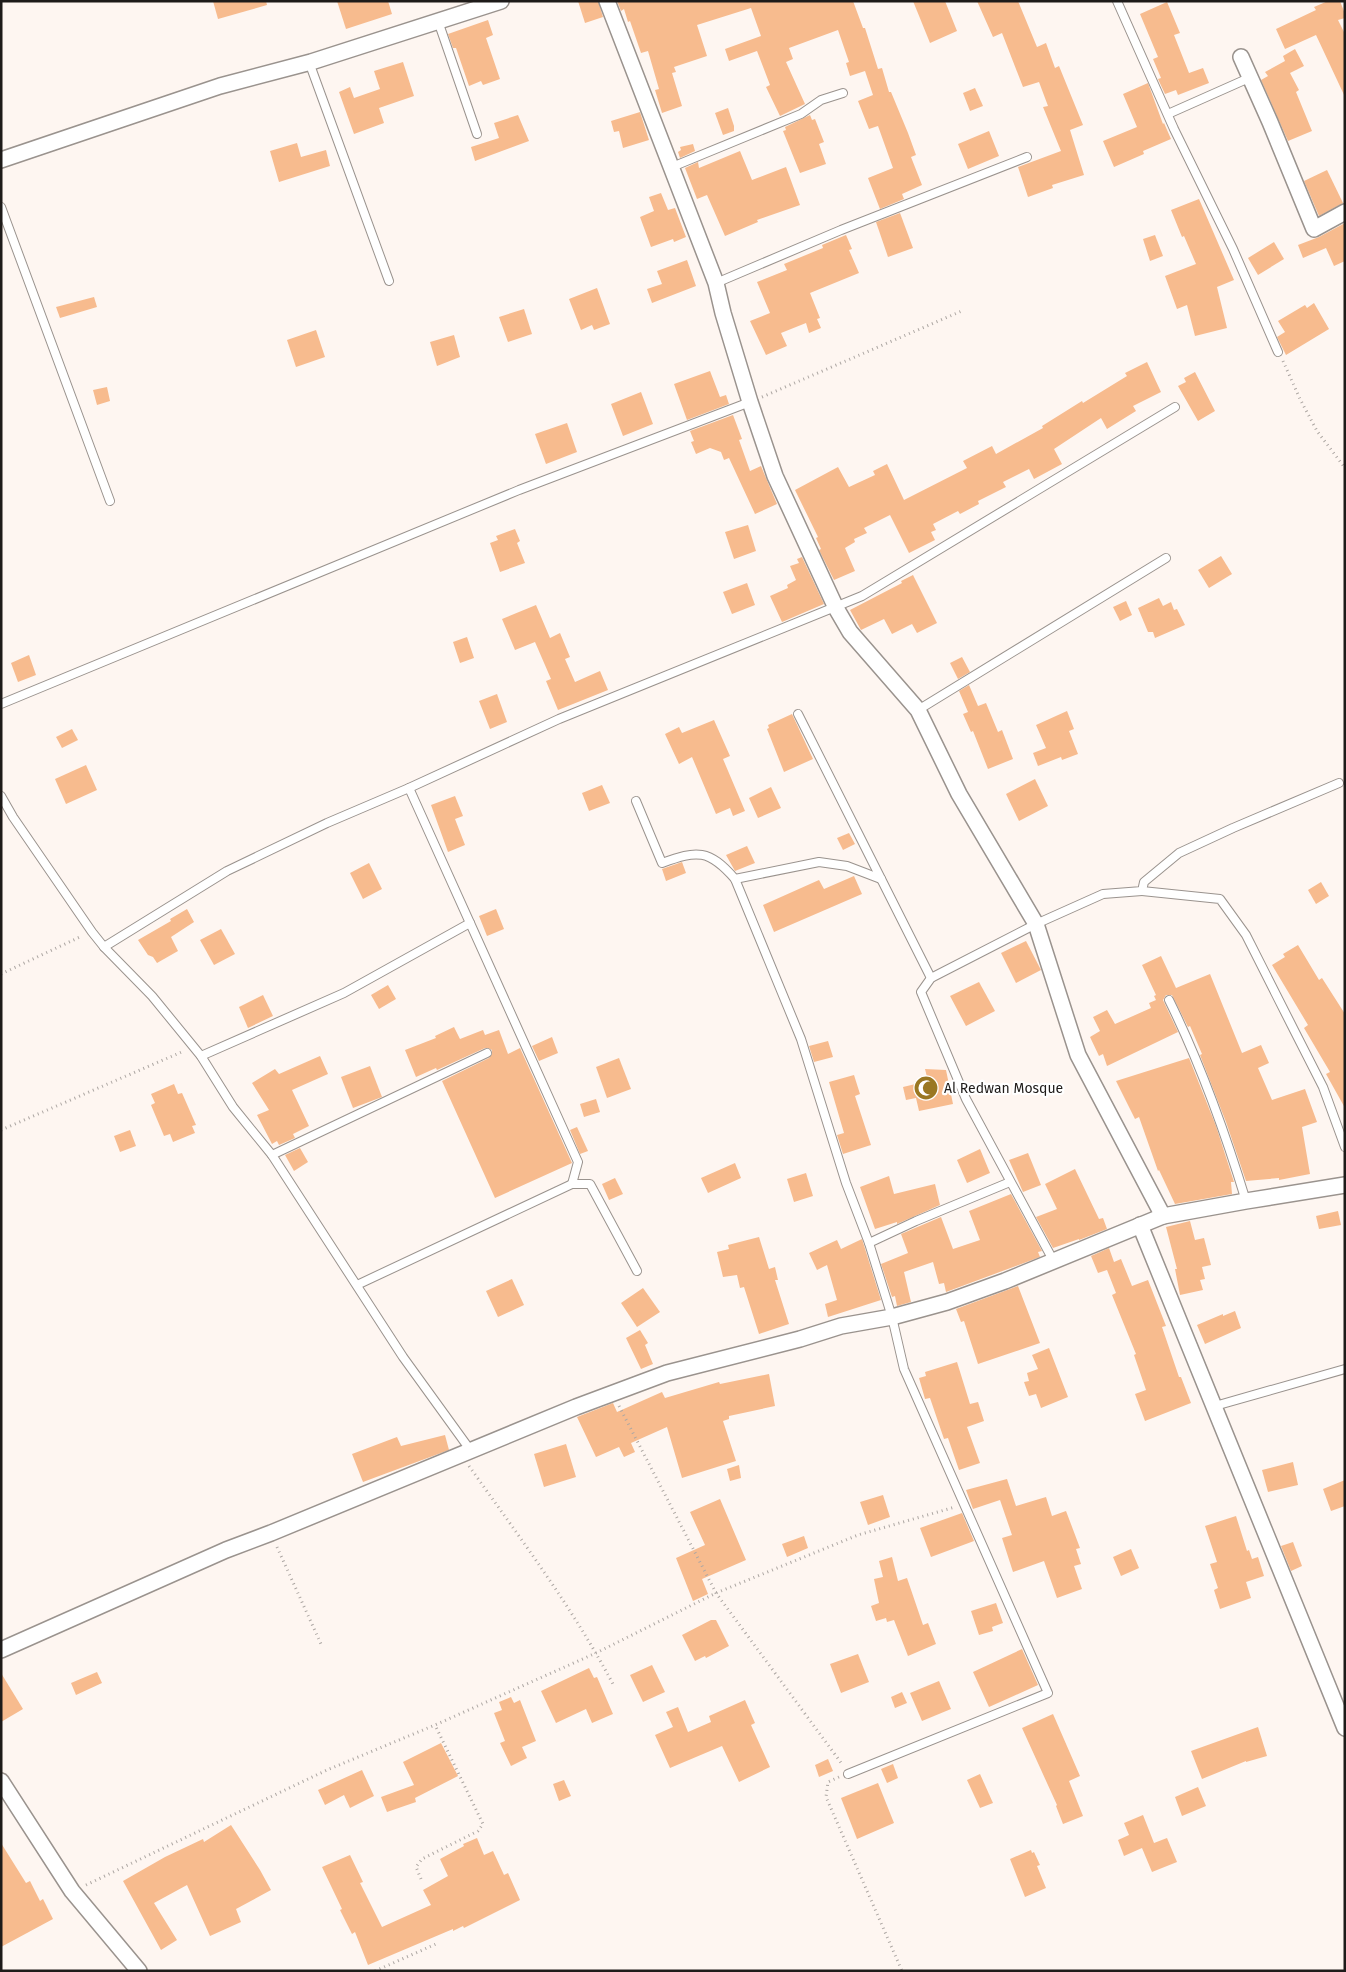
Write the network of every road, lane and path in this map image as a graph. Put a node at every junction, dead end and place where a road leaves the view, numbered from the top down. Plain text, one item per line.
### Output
1 (501, 1) edge
2 (607, 1) edge
3 (1117, 1) edge
4 (438, 21) junction
5 (1241, 57) dead end
6 (309, 62) junction
7 (1249, 78) junction
8 (843, 93) dead end
9 (1168, 114) junction
10 (477, 134) dead end
11 (1027, 157) dead end
12 (1, 160) edge
13 (672, 167) junction
14 (1, 207) edge
15 (1345, 212) edge
16 (389, 280) dead end
17 (716, 283) junction
18 (964, 310) dead end
19 (1278, 352) joint
20 (750, 402) junction
21 (1174, 407) dead end
22 (1345, 468) edge
23 (110, 501) dead end
24 (1166, 558) dead end
25 (836, 608) junction
26 (1, 704) edge
27 (918, 710) junction
28 (798, 714) dead end
29 (1339, 783) dead end
30 (408, 788) junction
31 (1, 796) edge
32 (636, 801) dead end
33 (735, 879) junction
34 (881, 879) junction
35 (1142, 891) junction
36 (470, 923) junction
37 (1036, 924) junction
38 (92, 932) junction
39 (104, 947) junction
40 (1, 974) edge
41 (930, 978) junction
42 (1170, 1000) dead end
43 (193, 1047) junction
44 (487, 1053) dead end
45 (202, 1056) junction
46 (1, 1130) edge
47 (1345, 1147) edge
48 (272, 1155) junction
49 (1010, 1182) junction
50 (572, 1184) junction
51 (1345, 1185) edge
52 (1246, 1201) junction
53 (1163, 1216) junction
54 (1140, 1225) junction
55 (869, 1244) junction
56 (1053, 1260) junction
57 (637, 1271) dead end
58 (357, 1285) junction
59 (892, 1317) junction
60 (1345, 1369) edge
61 (612, 1394) junction
62 (1215, 1406) junction
63 (466, 1453) junction
64 (965, 1504) junction
65 (271, 1533) junction
66 (716, 1593) junction
67 (321, 1644) dead end
68 (1, 1650) edge
69 (596, 1653) junction
70 (614, 1686) dead end
71 (435, 1725) junction
72 (1345, 1728) edge
73 (848, 1774) junction
74 (1, 1781) edge
75 (421, 1879) dead end
76 (72, 1891) junction
77 (436, 1944) dead end
78 (139, 1971) edge
79 (374, 1971) edge
80 (902, 1971) edge

1 - 4 street
2 - 13 street
3 - 9 lane
4 - 6 street
4 - 10 lane
5 - 7 street
6 - 12 street
6 - 16 lane
7 - 9 lane
7 - 15 street
8 - 13 lane
9 - 19 lane
11 - 17 lane
13 - 17 street
14 - 23 lane
17 - 20 street
18 - 20 path
19 - 22 path
20 - 25 street
20 - 26 lane
21 - 25 lane
24 - 27 lane
25 - 27 street
25 - 30 lane
27 - 37 street
28 - 34 lane
29 - 35 lane
30 - 36 lane
30 - 39 lane
31 - 38 lane
32 - 33 lane
33 - 34 lane
33 - 55 lane
34 - 41 lane
35 - 37 lane
35 - 47 lane
36 - 45 lane
36 - 50 lane
37 - 41 lane
37 - 53 street
38 - 39 lane
38 - 40 path
39 - 43 lane
41 - 49 lane
42 - 52 lane
43 - 45 lane
43 - 46 path
44 - 48 lane
45 - 48 lane
48 - 58 lane
49 - 55 lane
49 - 56 lane
50 - 57 lane
50 - 58 lane
51 - 52 street
52 - 53 street
53 - 54 street
54 - 56 street
54 - 62 street
55 - 59 lane
56 - 59 street
58 - 63 lane
59 - 61 street
59 - 64 lane
60 - 62 lane
61 - 63 street
61 - 66 path
62 - 72 street
63 - 65 street
63 - 69 path
64 - 66 path
64 - 73 lane
65 - 67 path
65 - 68 street
66 - 69 path
66 - 73 path
69 - 70 path
69 - 71 path
71 - 75 path
71 - 76 path
73 - 80 path
74 - 76 street
76 - 78 street
77 - 79 path

